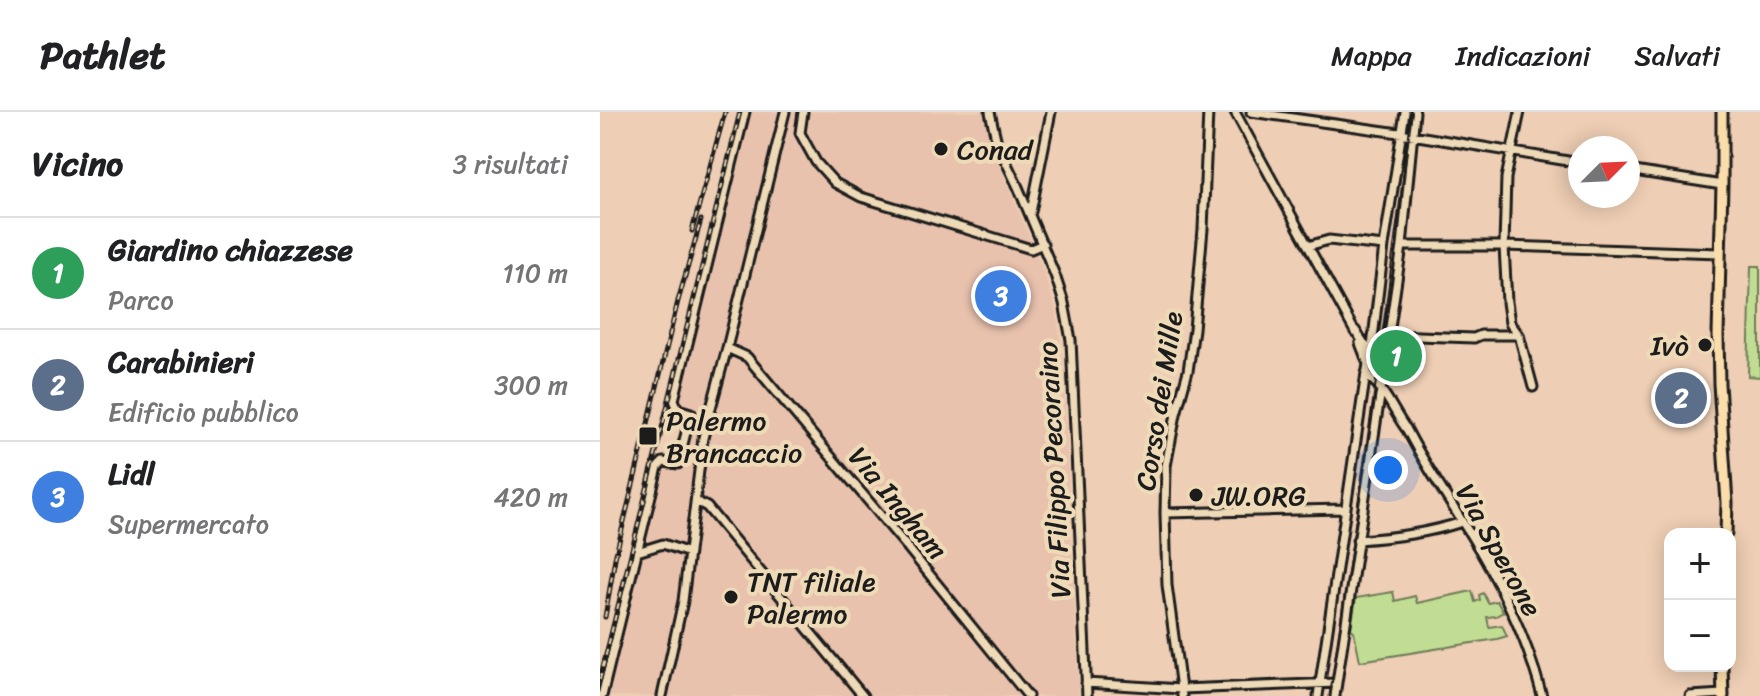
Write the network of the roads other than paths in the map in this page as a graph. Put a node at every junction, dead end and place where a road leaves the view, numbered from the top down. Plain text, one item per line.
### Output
1 (745, 112) edge
2 (785, 112) edge
3 (803, 112) edge
4 (990, 112) edge
5 (1051, 112) edge
6 (1208, 112) edge
7 (1235, 112) edge
8 (1253, 112) edge
9 (1405, 112) edge
10 (1415, 112) edge
11 (1520, 112) edge
12 (1722, 112) edge
13 (800, 133) junction
14 (1402, 133) junction
15 (780, 134) junction
16 (1411, 135) junction
17 (1511, 152) junction
18 (1568, 161) edge
19 (1640, 172) edge
20 (1722, 185) junction
21 (1018, 187) junction
22 (1035, 192) junction
23 (1030, 214) junction
24 (1043, 244) junction
25 (1308, 246) junction
26 (1384, 246) junction
27 (1402, 246) junction
28 (1504, 246) junction
29 (1720, 253) junction
30 (1355, 330) junction
31 (1390, 335) junction
32 (1519, 335) junction
33 (1374, 338) junction
34 (1362, 340) junction
35 (727, 348) junction
36 (1370, 362) junction
37 (1381, 377) junction
38 (1533, 387) dead end
39 (1381, 389) junction
40 (1397, 417) junction
41 (1375, 424) junction
42 (1407, 430) junction
43 (696, 501) junction
44 (1345, 509) junction
45 (1165, 513) junction
46 (1462, 522) junction
47 (1726, 528) edge
48 (1357, 540) junction
49 (637, 552) junction
50 (689, 553) junction
51 (1722, 672) edge
52 (1086, 683) junction
53 (1319, 683) junction
54 (1336, 683) junction
55 (1182, 692) edge
56 (1723, 695) edge
57 (602, 696) edge
58 (662, 696) edge
59 (863, 696) edge
60 (1028, 696) edge
61 (1087, 696) edge
62 (1318, 696) edge
63 (1335, 696) edge
64 (1542, 696) edge
65 (1690, 696) edge

1 - 49 street
2 - 15 street
3 - 13 street
4 - 21 street, Via Filippo Pecoraino
5 - 22 street
6 - 45 street, Corso dei Mille
7 - 25 street
8 - 14 street
9 - 14 street
10 - 16 street
11 - 17 street
12 - 20 main road
13 - 15 street
13 - 24 street
14 - 16 street
14 - 26 street
15 - 35 street
16 - 17 street
16 - 27 street
17 - 18 street
17 - 28 street
19 - 20 street
20 - 29 main road
21 - 22 street
21 - 23 street, Via Filippo Pecoraino
22 - 23 street
23 - 24 street, Via Filippo Pecoraino
24 - 52 street, Via Filippo Pecoraino
25 - 26 street
25 - 30 street
26 - 33 street
27 - 28 street
27 - 31 street
28 - 29 street
28 - 32 street
29 - 47 main road
30 - 34 street
30 - 36 street
31 - 32 street
31 - 37 street
32 - 38 street
33 - 34 street
33 - 36 street
34 - 36 street
35 - 43 street
35 - 60 street, Via Ingham
36 - 37 street
36 - 37 street
36 - 44 street
37 - 39 street
37 - 42 street
39 - 40 street
39 - 41 street
40 - 41 street
40 - 42 street
41 - 48 street
42 - 46 street, Via Sperone
43 - 50 street
43 - 59 street
44 - 45 street
44 - 53 street
45 - 55 street, Corso dei Mille
46 - 48 street
46 - 64 street, Via Sperone
48 - 54 street
49 - 50 street
49 - 57 street
50 - 58 street
51 - 56 main road
52 - 55 street
52 - 61 street, Via Filippo Pecoraino
53 - 54 street
53 - 55 street
53 - 62 street
54 - 63 street
56 - 65 street

